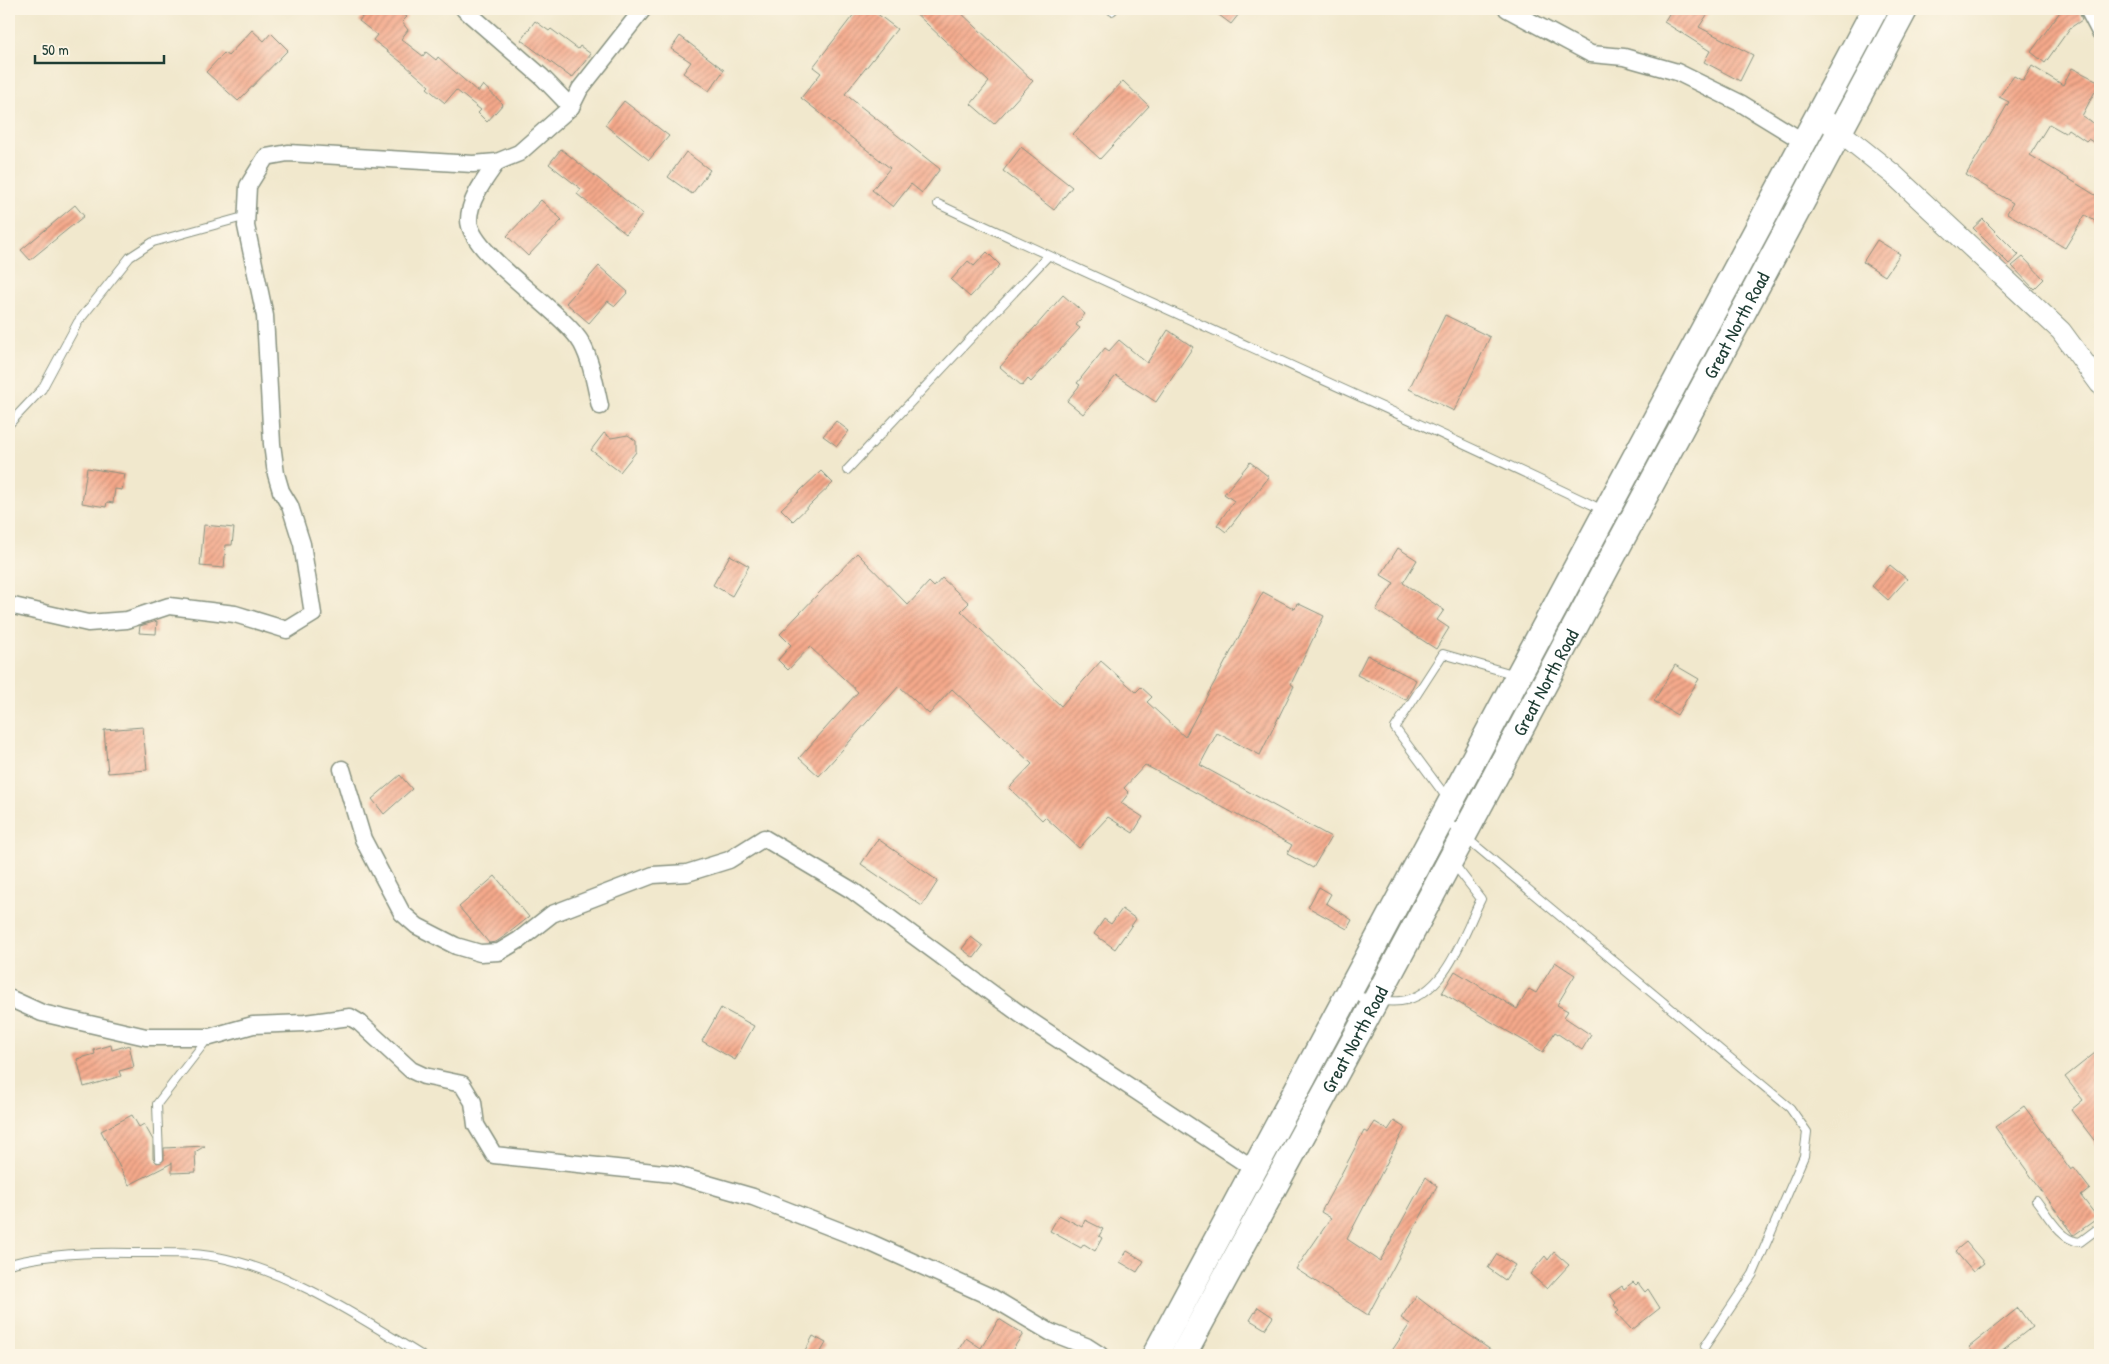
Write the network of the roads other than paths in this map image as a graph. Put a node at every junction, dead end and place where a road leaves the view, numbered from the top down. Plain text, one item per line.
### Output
1 (464, 9) edge
2 (643, 9) edge
3 (1507, 9) edge
4 (1875, 9) edge
5 (1905, 9) edge
6 (2088, 9) edge
7 (2100, 32) edge
8 (571, 107) junction
9 (1819, 115) junction
10 (1840, 132) junction
11 (1804, 142) junction
12 (497, 162) junction
13 (938, 204) dead end
14 (247, 216) junction
15 (1048, 256) junction
16 (2100, 384) edge
17 (600, 406) dead end
18 (9, 424) edge
19 (847, 470) dead end
20 (1605, 511) junction
21 (9, 605) edge
22 (1517, 676) junction
23 (342, 769) dead end
24 (1449, 833) junction
25 (1348, 995) junction
26 (9, 998) edge
27 (1376, 999) junction
28 (210, 1036) junction
29 (158, 1158) dead end
30 (1254, 1169) junction
31 (2036, 1200) dead end
32 (2100, 1227) edge
33 (9, 1264) edge
34 (1705, 1346) dead end
35 (421, 1355) edge
36 (1100, 1355) edge
37 (1155, 1355) edge
38 (1183, 1355) edge

1 - 8 street
2 - 8 street
3 - 11 street
4 - 9 main road, Great North Road
5 - 10 main road, Great North Road
6 - 7 street
8 - 12 street
9 - 10 street
9 - 11 main road, Great North Road
10 - 16 street
10 - 24 main road, Great North Road
11 - 20 main road, Great North Road
12 - 14 street
12 - 17 street
13 - 15 lane
14 - 18 lane
14 - 21 street
15 - 19 lane
15 - 20 lane
20 - 22 main road, Great North Road
22 - 24 main road, Great North Road
22 - 24 lane
23 - 30 street
24 - 25 main road, Great North Road
24 - 27 main road, Great North Road
24 - 27 lane
24 - 34 lane
25 - 27 lane
25 - 30 main road, Great North Road
26 - 28 street
27 - 38 main road, Great North Road
28 - 29 lane
28 - 36 street
30 - 37 main road, Great North Road
31 - 32 lane
33 - 35 lane

